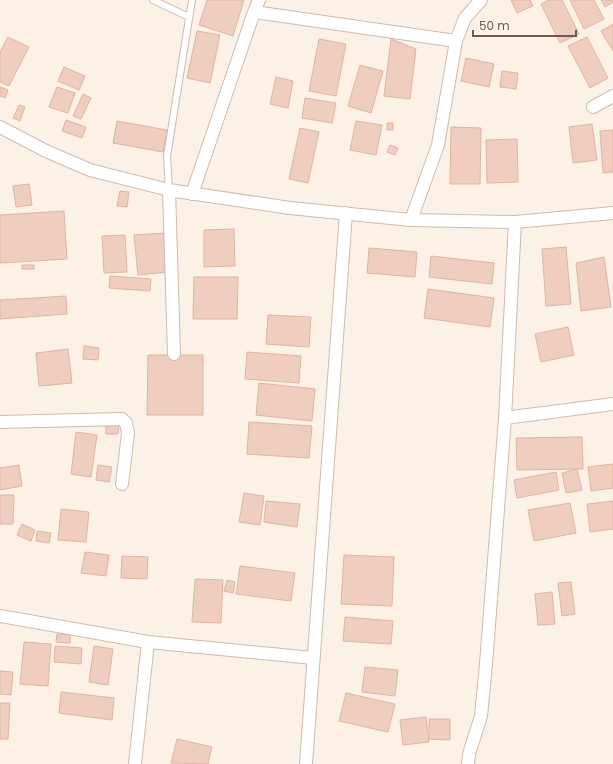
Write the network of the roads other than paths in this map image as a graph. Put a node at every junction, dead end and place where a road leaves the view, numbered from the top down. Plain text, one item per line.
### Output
1 (153, 0) edge
2 (192, 0) edge
3 (259, 0) edge
4 (481, 0) edge
5 (254, 12) junction
6 (189, 17) junction
7 (456, 41) junction
8 (613, 96) edge
9 (593, 107) dead end
10 (0, 127) edge
11 (169, 190) junction
12 (192, 194) junction
13 (346, 212) junction
14 (613, 213) edge
15 (411, 220) junction
16 (515, 222) junction
17 (174, 354) dead end
18 (613, 404) edge
19 (505, 418) junction
20 (0, 422) edge
21 (122, 484) dead end
22 (0, 616) edge
23 (148, 642) junction
24 (313, 658) junction
25 (135, 764) edge
26 (306, 764) edge
27 (468, 764) edge

1 - 6 lane
2 - 6 lane
3 - 5 street
4 - 7 street
5 - 7 street
5 - 12 street
6 - 11 lane
7 - 15 street
8 - 9 street
10 - 11 street
11 - 12 street
11 - 17 street
12 - 13 street
13 - 15 street
13 - 24 street
14 - 16 street
15 - 16 street
16 - 19 street
18 - 19 street
19 - 27 street
20 - 21 street
22 - 23 street
23 - 24 street
23 - 25 street
24 - 26 street

